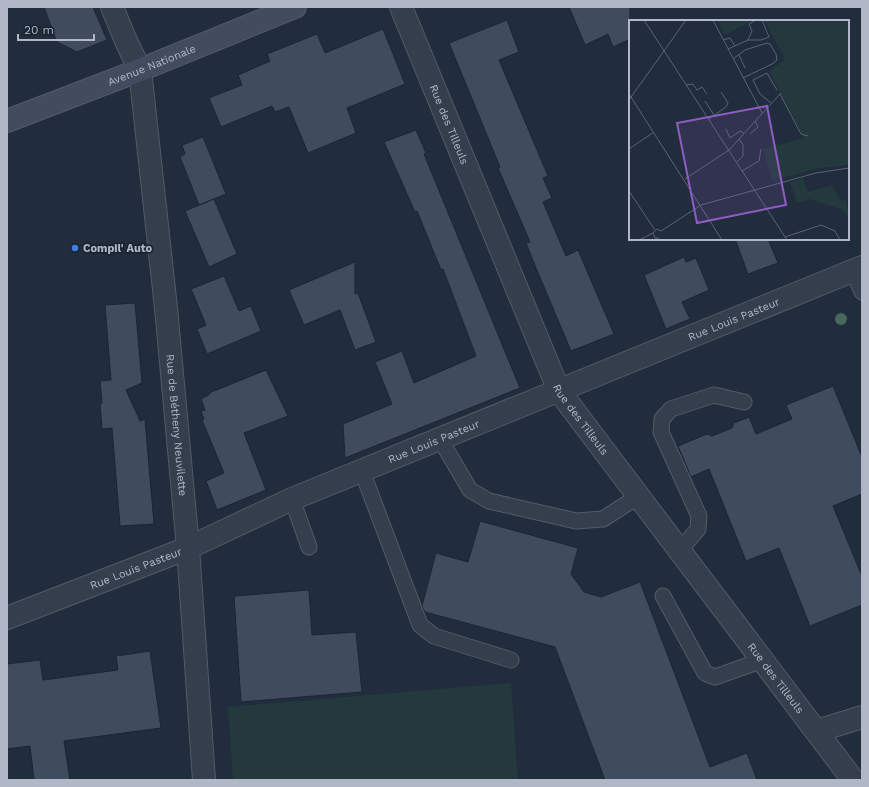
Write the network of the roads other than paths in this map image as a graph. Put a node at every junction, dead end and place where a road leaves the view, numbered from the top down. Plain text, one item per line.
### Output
1 (112, 7) edge
2 (295, 7) edge
3 (401, 7) edge
4 (140, 70) junction
5 (7, 121) edge
6 (858, 269) edge
7 (862, 292) edge
8 (559, 391) junction
9 (744, 402) dead end
10 (440, 439) junction
11 (362, 471) junction
12 (639, 496) junction
13 (292, 499) junction
14 (309, 547) dead end
15 (188, 548) junction
16 (680, 550) junction
17 (663, 596) dead end
18 (7, 618) edge
19 (511, 660) dead end
20 (764, 660) junction
21 (862, 717) edge
22 (817, 731) junction
23 (204, 780) edge
24 (853, 780) edge

1 - 4 street, Rue de Bétheny Neuvilette
2 - 4 main road, Avenue Nationale
3 - 8 street, Rue des Tilleuls
4 - 5 main road, Avenue Nationale
4 - 15 street, Rue de Bétheny Neuvilette
6 - 7 lane
6 - 8 street, Rue Louis Pasteur
8 - 10 street, Rue Louis Pasteur
8 - 12 street, Rue des Tilleuls
9 - 16 lane
10 - 11 street, Rue Louis Pasteur
10 - 12 lane
11 - 13 street, Rue Louis Pasteur
11 - 19 lane
12 - 16 street, Rue des Tilleuls
13 - 14 lane
13 - 15 street, Rue Louis Pasteur
15 - 18 street, Rue Louis Pasteur
15 - 23 street, Rue de Bétheny Neuvilette
16 - 20 street, Rue des Tilleuls
17 - 20 lane
20 - 22 street, Rue des Tilleuls
21 - 22 street
22 - 24 street, Rue des Tilleuls

